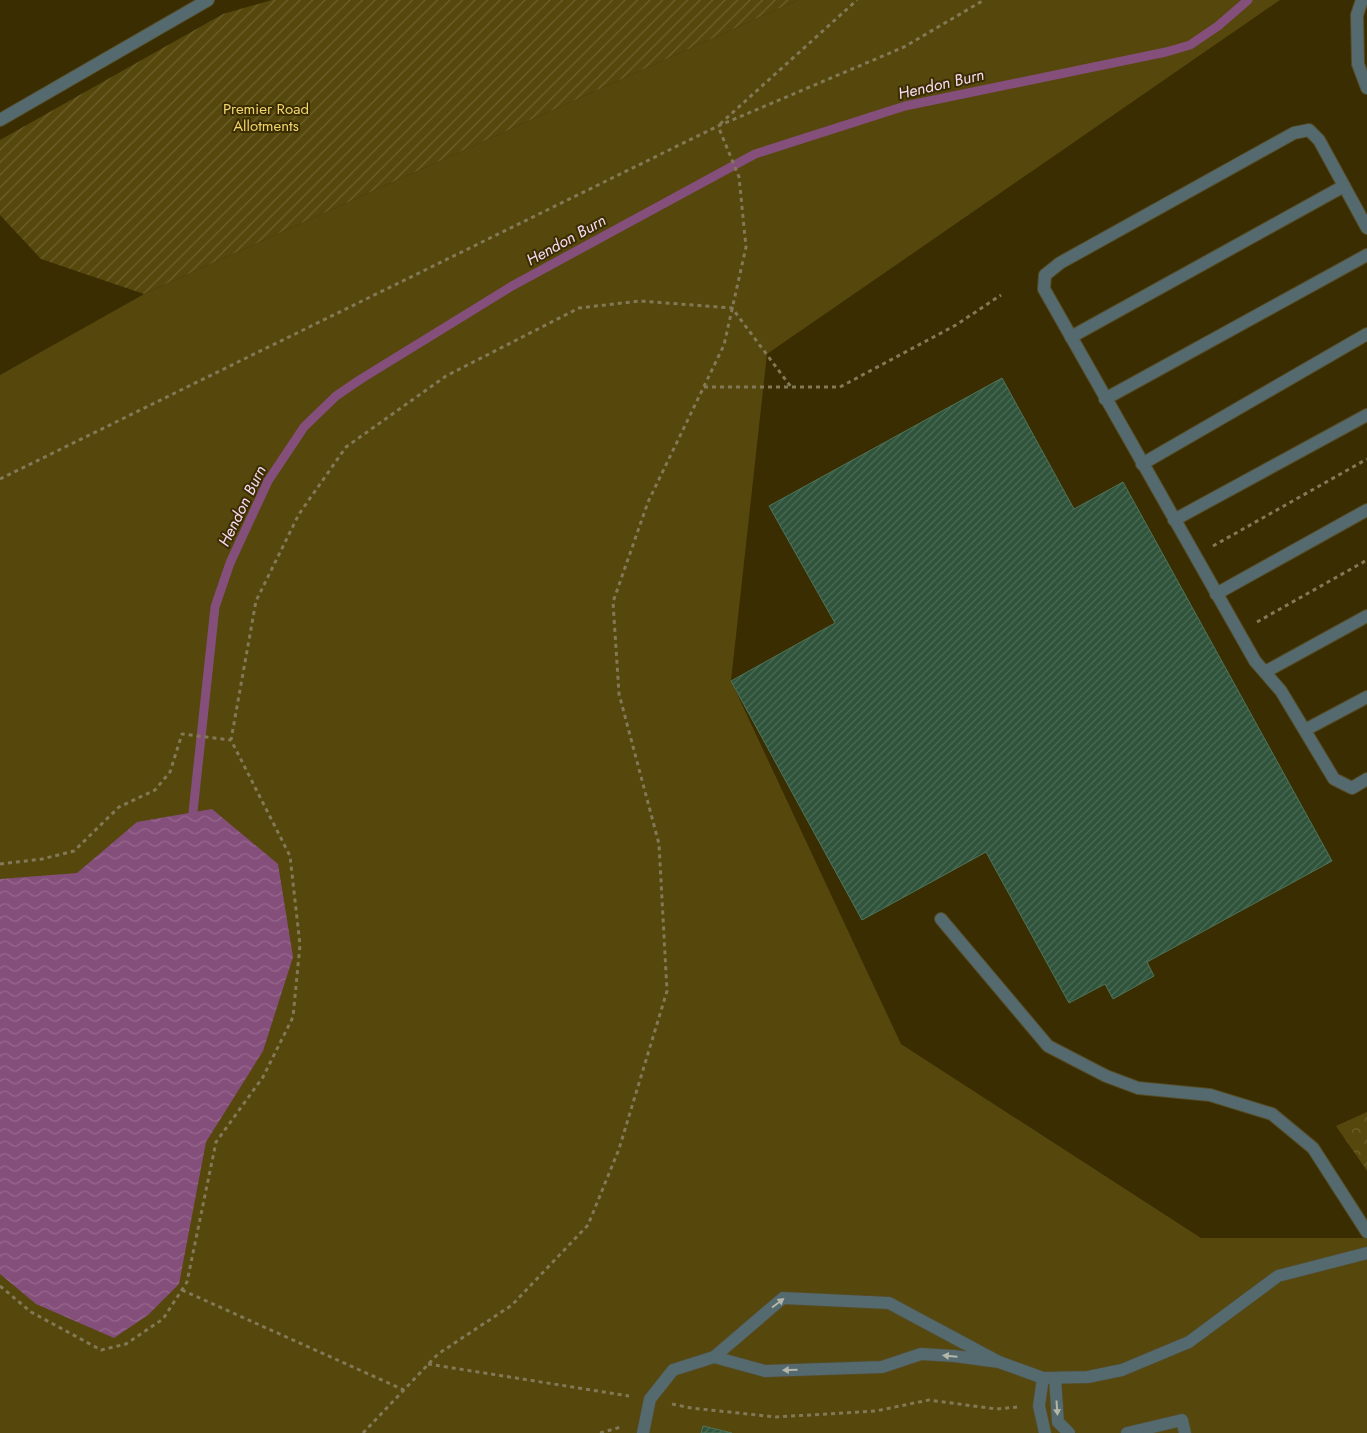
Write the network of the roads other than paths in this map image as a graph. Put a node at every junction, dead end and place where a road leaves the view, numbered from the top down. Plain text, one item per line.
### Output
1 (208, 0) edge
2 (1362, 0) edge
3 (1367, 88) edge
4 (0, 120) edge
5 (1344, 186) junction
6 (1367, 228) edge
7 (1367, 255) edge
8 (1367, 334) edge
9 (1071, 336) junction
10 (1105, 399) junction
11 (1367, 414) edge
12 (1142, 464) junction
13 (1367, 510) edge
14 (1174, 520) junction
15 (1216, 594) junction
16 (1367, 616) edge
17 (1265, 672) junction
18 (1367, 696) edge
19 (1305, 730) junction
20 (1367, 779) edge
21 (941, 919) dead end
22 (1367, 1232) edge
23 (1367, 1254) edge
24 (714, 1357) junction
25 (999, 1362) junction
26 (1049, 1378) junction
27 (643, 1433) edge
28 (1045, 1433) edge
29 (1069, 1433) edge
30 (1127, 1433) edge
31 (1185, 1433) edge

1 - 4 lane
2 - 3 lane
5 - 6 lane
5 - 9 lane
5 - 9 lane
7 - 10 lane
8 - 12 lane
9 - 10 lane
10 - 12 lane
11 - 14 lane
12 - 14 lane
13 - 15 lane
14 - 15 lane
15 - 17 lane
16 - 17 lane
17 - 19 lane
18 - 19 lane
19 - 20 lane
21 - 22 lane
23 - 26 lane
25 -> 24 lane
24 -> 25 lane
24 - 27 lane
25 - 26 lane
26 - 28 lane
26 -> 29 lane
30 - 31 lane

